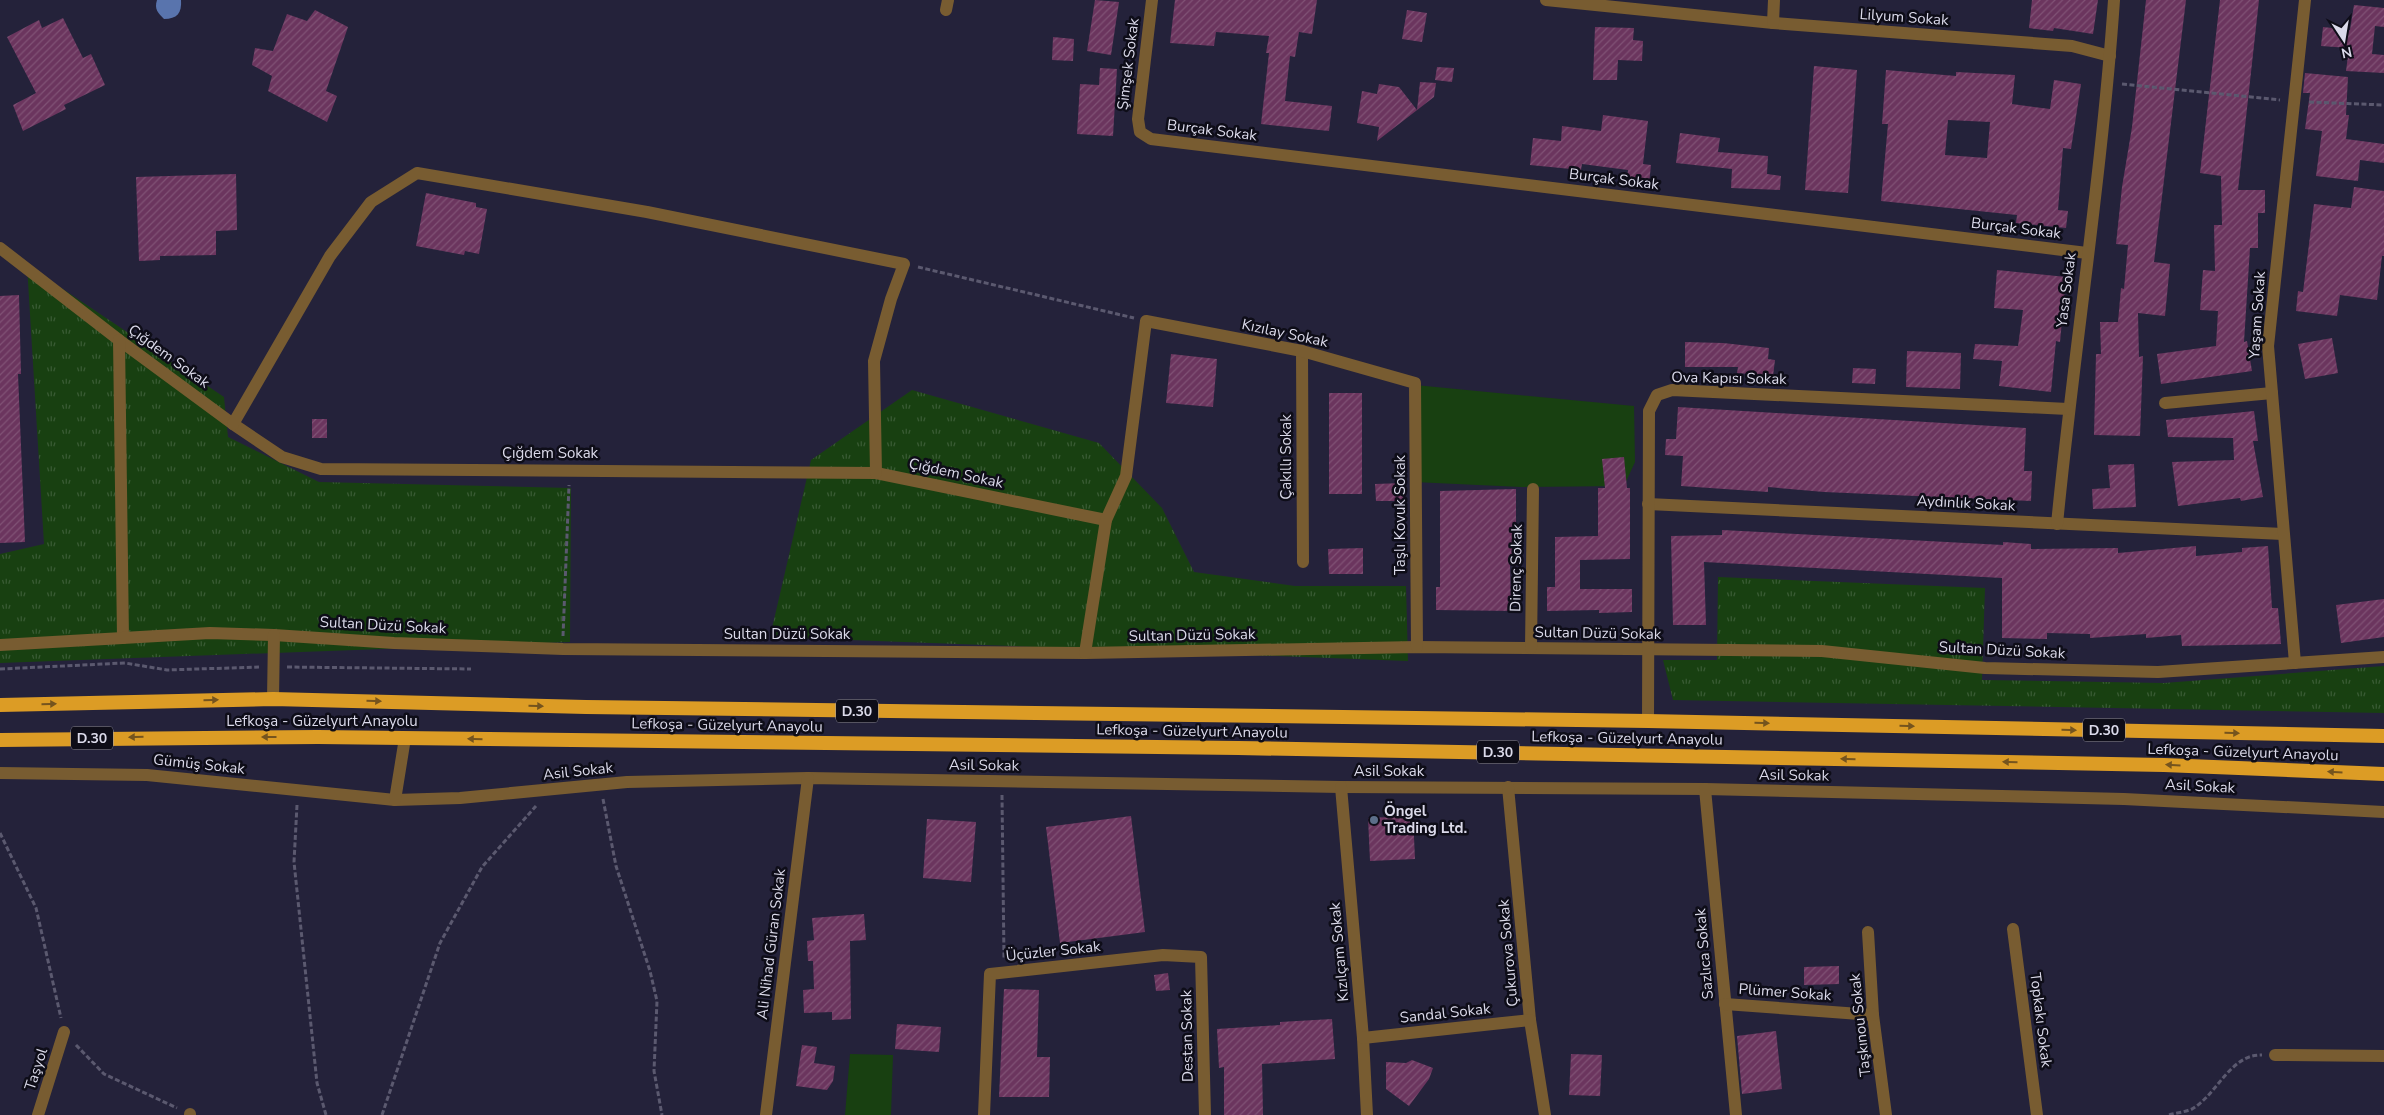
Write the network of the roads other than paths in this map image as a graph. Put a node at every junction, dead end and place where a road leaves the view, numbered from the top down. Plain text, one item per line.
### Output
1 (1152, 0) edge
2 (1546, 0) edge
3 (1774, 0) edge
4 (2114, 0) edge
5 (2305, 0) edge
6 (1773, 24) junction
7 (2110, 56) junction
8 (1140, 132) joint
9 (0, 248) edge
10 (2087, 252) junction
11 (120, 340) junction
12 (1302, 351) junction
13 (1415, 383) joint
14 (2272, 393) junction
15 (2165, 403) dead end
16 (2068, 409) junction
17 (234, 424) junction
18 (876, 473) junction
19 (1532, 489) dead end
20 (1648, 504) junction
21 (1106, 520) junction
22 (2057, 524) junction
23 (2283, 534) junction
24 (1303, 562) dead end
25 (274, 635) junction
26 (123, 638) junction
27 (0, 646) edge
28 (1417, 648) junction
29 (1531, 648) junction
30 (1648, 650) junction
31 (1085, 653) junction
32 (2384, 657) edge
33 (2296, 663) junction
34 (273, 699) junction
35 (0, 705) edge
36 (1648, 721) junction
37 (2384, 736) edge
38 (405, 738) junction
39 (0, 740) edge
40 (0, 773) edge
41 (2384, 774) edge
42 (808, 778) junction
43 (1342, 787) junction
44 (1508, 787) junction
45 (1705, 789) junction
46 (395, 800) junction
47 (2384, 812) edge
48 (2013, 929) dead end
49 (1868, 932) dead end
50 (1201, 957) joint
51 (1725, 1004) junction
52 (1873, 1015) junction
53 (1530, 1020) junction
54 (64, 1032) road end
55 (1363, 1038) junction
56 (2276, 1055) road end
57 (2384, 1056) edge
58 (38, 1115) edge
59 (766, 1115) edge
60 (984, 1115) edge
61 (1205, 1115) edge
62 (1367, 1115) edge
63 (1545, 1115) edge
64 (1736, 1115) edge
65 (1886, 1115) edge
66 (2037, 1115) edge

1 - 8 street, Şimşek Sokak
2 - 6 street, Lilyum Sokak
3 - 6 street
4 - 7 street, Yasa Sokak
5 - 14 street, Yaşam Sokak
6 - 7 street, Lilyum Sokak
7 - 10 street, Yasa Sokak
8 - 10 street, Burçak Sokak
9 - 11 street, Çığdem Sokak
10 - 16 street, Yasa Sokak
11 - 17 street, Çığdem Sokak
11 - 26 street
12 - 13 street, Kızılay Sokak
12 - 21 street, Kızılay Sokak
12 - 24 street, Çakıllı Sokak
13 - 28 street, Taşlı Kovuk Sokak
14 - 15 street
14 - 23 street, Yaşam Sokak
16 - 20 street, Ova Kapısı Sokak
16 - 22 street, Yasa Sokak
17 - 18 street, Çığdem Sokak
17 - 18 street
18 - 21 street, Çığdem Sokak
19 - 29 street, Direnç Sokak
20 - 22 street, Aydınlık Sokak
20 - 30 street, Ova Kapısı Sokak
21 - 31 street
22 - 23 street, Aydınlık Sokak
23 - 33 street, Yaşam Sokak
25 - 26 street, Sultan Düzü Sokak
25 - 31 street, Sultan Düzü Sokak
25 - 34 street
26 - 27 street, Sultan Düzü Sokak
28 - 29 street, Sultan Düzü Sokak
28 - 31 street, Sultan Düzü Sokak
29 - 30 street, Sultan Düzü Sokak
30 - 33 street, Sultan Düzü Sokak
30 - 36 street, Ova Kapısı Sokak
32 - 33 street, Sultan Düzü Sokak
35 -> 34 highway, Lefkoşa - Güzelyurt Anayolu / D.30
34 -> 36 highway, Lefkoşa - Güzelyurt Anayolu / D.30
36 -> 37 highway, Lefkoşa - Güzelyurt Anayolu / D.30
38 -> 39 highway, Lefkoşa - Güzelyurt Anayolu / D.30
41 -> 38 highway, Lefkoşa - Güzelyurt Anayolu / D.30
38 - 46 street
40 - 46 street, Gümüş Sokak
42 - 43 street, Asil Sokak
42 - 46 street, Asil Sokak
42 - 59 street, Ali Nihad Güran Sokak
43 - 44 street, Asil Sokak
43 - 55 street, Kızılçam Sokak
44 - 45 street, Asil Sokak
44 - 53 street, Çukurova Sokak
45 - 47 street, Asil Sokak
45 - 51 street, Sazlıca Sokak
48 - 66 street, Topkakı Sokak
49 - 52 street, Taşkınou Sokak
50 - 60 street, Üçüzler Sokak
50 - 61 street, Destan Sokak
51 - 52 street, Plümer Sokak
51 - 64 street, Sazlıca Sokak
52 - 65 street, Taşkınou Sokak
53 - 55 street, Sandal Sokak
53 - 63 street, Çukurova Sokak
54 - 58 street, Taşyol
55 - 62 street, Kızılçam Sokak
56 - 57 street

